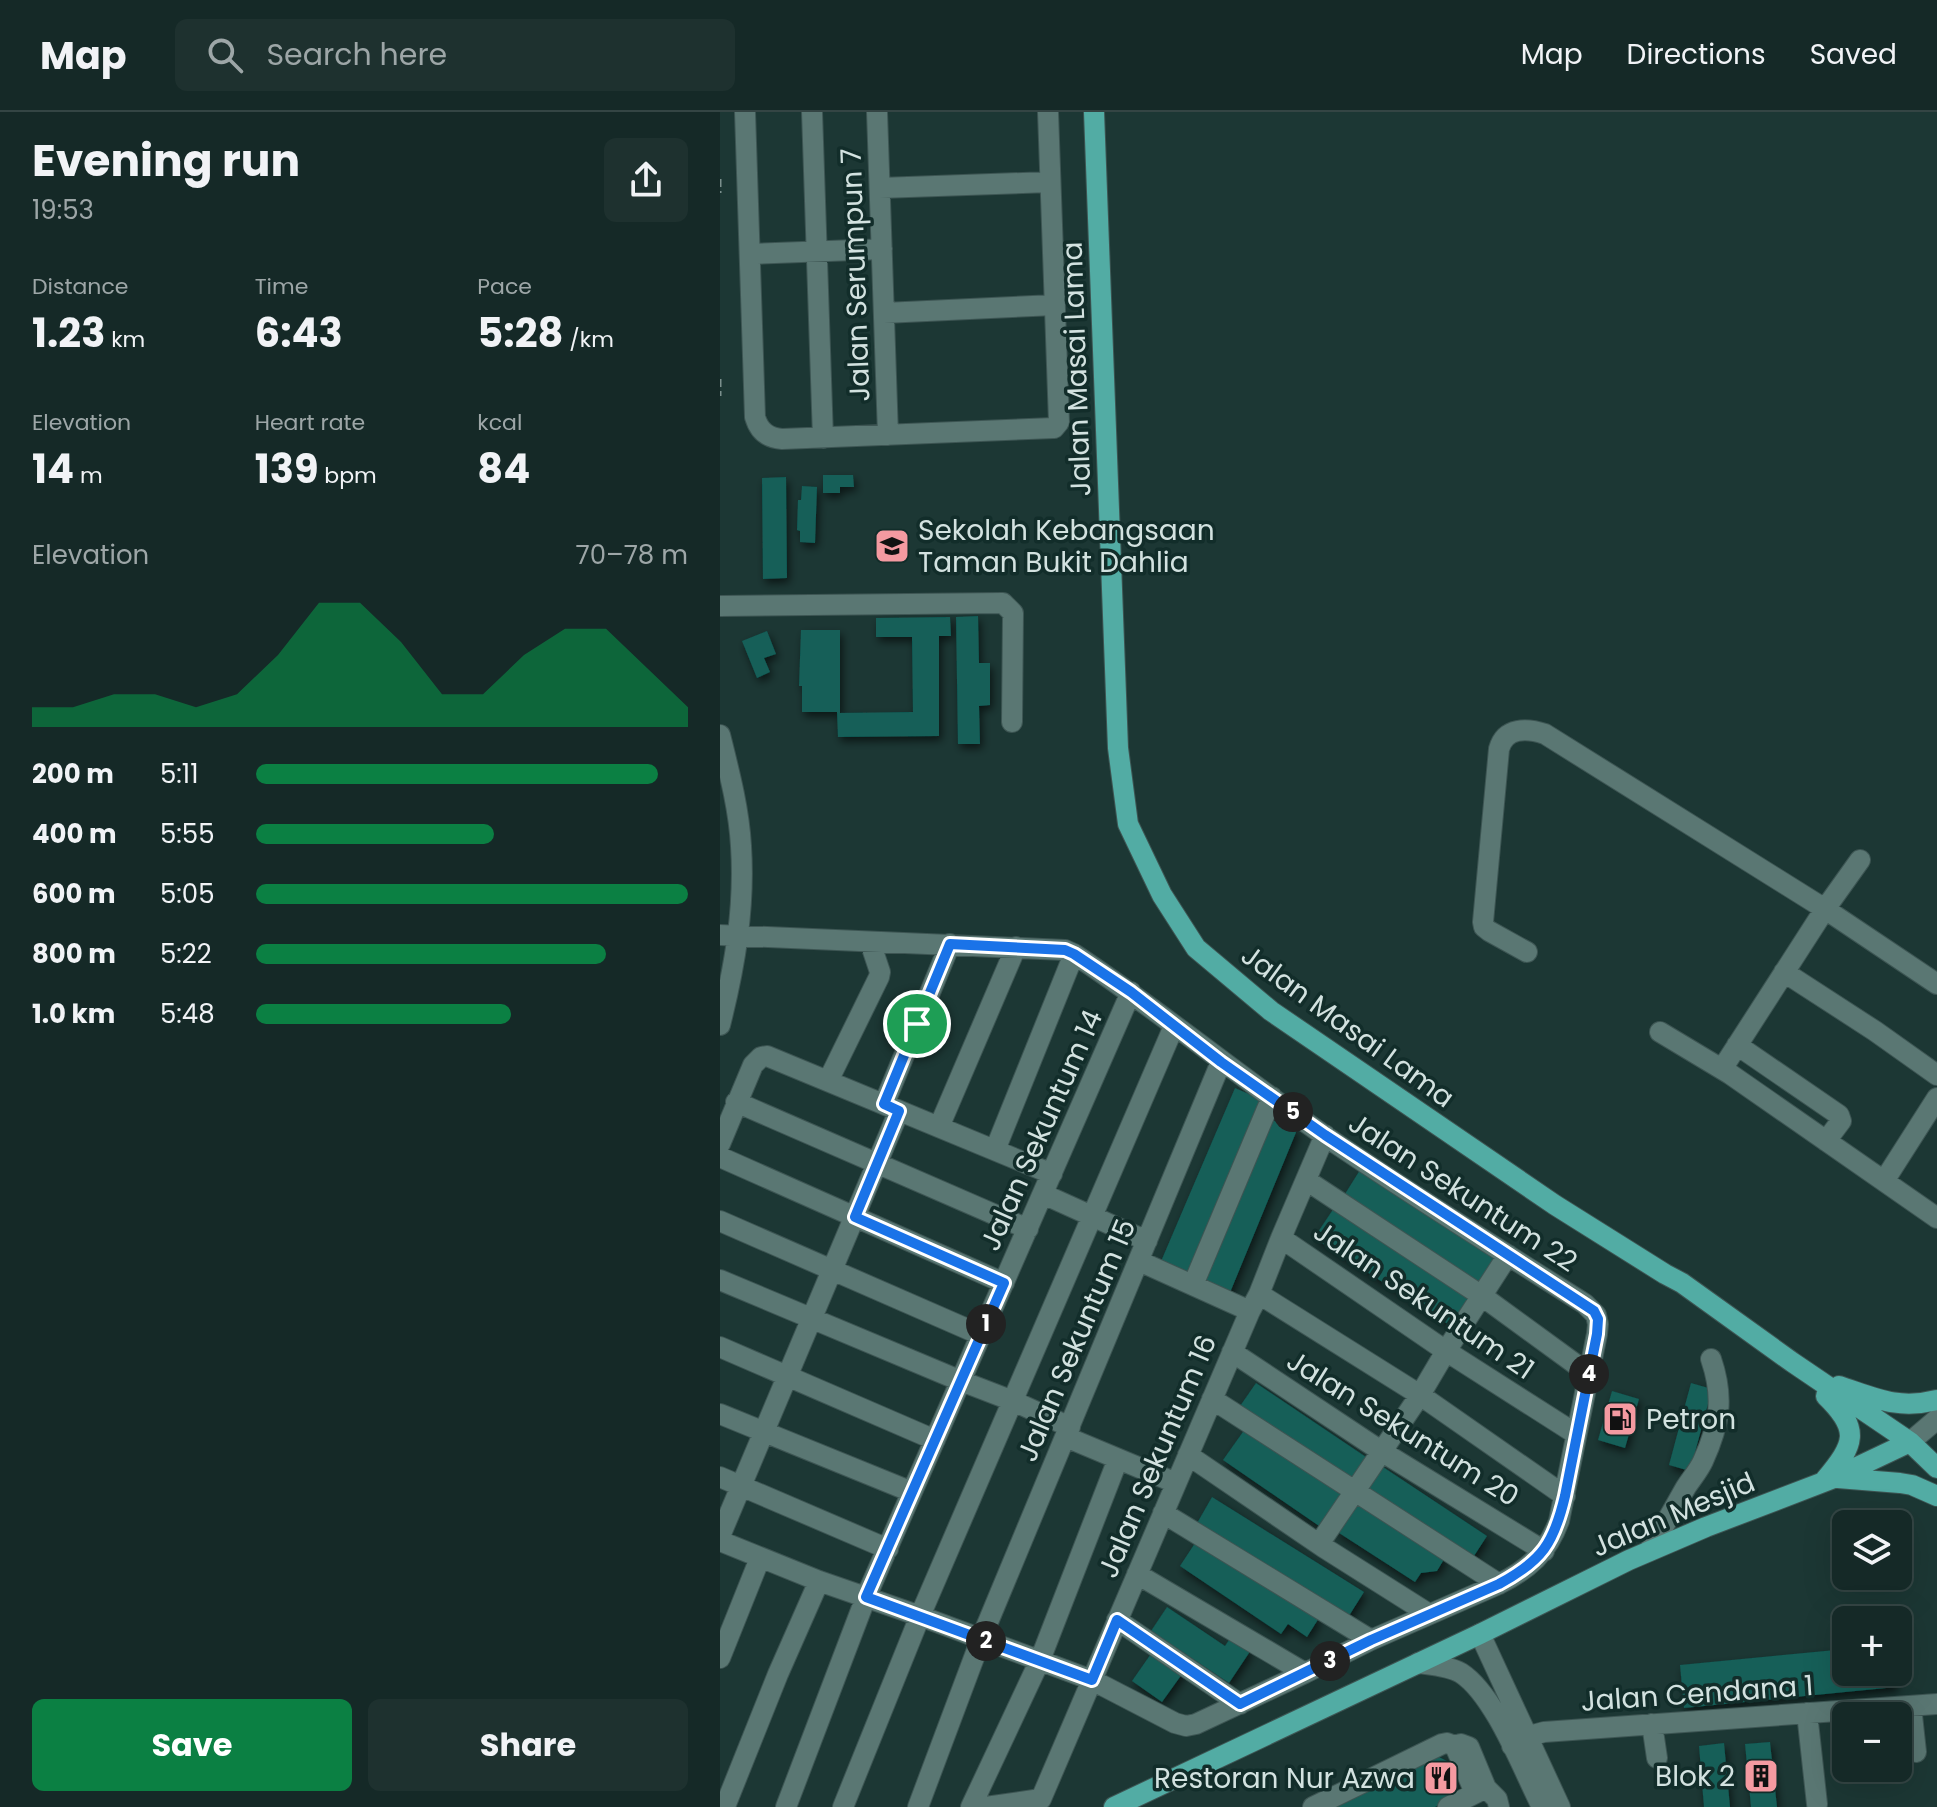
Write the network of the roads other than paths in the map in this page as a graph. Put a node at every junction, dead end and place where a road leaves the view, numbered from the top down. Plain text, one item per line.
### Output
1 (745, 112) edge
2 (812, 112) edge
3 (877, 112) edge
4 (1048, 112) edge
5 (1094, 112) edge
6 (1050, 182) junction
7 (880, 188) junction
8 (882, 249) junction
9 (816, 252) junction
10 (750, 254) junction
11 (1055, 305) junction
12 (884, 313) junction
13 (888, 435) junction
14 (823, 438) junction
15 (720, 606) edge
16 (1012, 722) dead end
17 (720, 735) edge
18 (1860, 860) dead end
19 (1825, 909) junction
20 (729, 936) edge
21 (870, 942) junction
22 (950, 944) junction
23 (1016, 947) junction
24 (1527, 952) dead end
25 (1074, 954) junction
26 (1784, 972) junction
27 (1937, 984) edge
28 (1131, 992) junction
29 (720, 1025) edge
30 (1174, 1026) junction
31 (1660, 1032) dead end
32 (1737, 1045) junction
33 (1221, 1062) junction
34 (1722, 1069) junction
35 (1937, 1075) edge
36 (828, 1081) junction
37 (1272, 1097) junction
38 (1937, 1098) edge
39 (736, 1102) junction
40 (892, 1108) junction
41 (939, 1127) junction
42 (1325, 1135) junction
43 (1826, 1141) junction
44 (720, 1144) edge
45 (995, 1150) junction
46 (720, 1157) edge
47 (877, 1163) junction
48 (1052, 1174) junction
49 (1306, 1180) junction
50 (1884, 1181) junction
51 (1043, 1194) junction
52 (1092, 1216) junction
53 (855, 1217) junction
54 (1937, 1218) edge
55 (720, 1221) edge
56 (1028, 1229) junction
57 (1281, 1238) junction
58 (1147, 1241) junction
59 (1508, 1255) junction
60 (1139, 1261) junction
61 (832, 1270) junction
62 (720, 1280) edge
63 (1004, 1283) junction
64 (1193, 1285) junction
65 (1482, 1296) junction
66 (1254, 1302) junction
67 (812, 1318) junction
68 (981, 1335) junction
69 (720, 1347) edge
70 (1446, 1351) junction
71 (1232, 1352) junction
72 (1711, 1359) dead end
73 (1792, 1362) junction
74 (1589, 1374) junction
75 (787, 1376) junction
76 (1816, 1378) junction
77 (961, 1381) junction
78 (1420, 1395) junction
79 (1212, 1399) junction
80 (1937, 1400) edge
81 (1013, 1401) junction
82 (720, 1414) edge
83 (1937, 1419) edge
84 (764, 1432) junction
85 (1068, 1432) junction
86 (1576, 1434) junction
87 (935, 1440) junction
88 (1910, 1442) junction
89 (1381, 1451) junction
90 (1188, 1455) junction
91 (1118, 1459) junction
92 (1937, 1468) edge
93 (720, 1477) edge
94 (1829, 1480) junction
95 (1176, 1483) junction
96 (741, 1486) junction
97 (1355, 1491) junction
98 (912, 1492) junction
99 (1565, 1496) junction
100 (1937, 1496) edge
101 (1163, 1513) junction
102 (720, 1538) edge
103 (1319, 1544) junction
104 (888, 1549) junction
105 (1544, 1551) junction
106 (1649, 1551) junction
107 (760, 1558) junction
108 (1137, 1574) junction
109 (819, 1581) junction
110 (1499, 1584) junction
111 (866, 1597) junction
112 (1429, 1614) junction
113 (920, 1616) junction
114 (727, 1619) edge
115 (1117, 1620) junction
116 (1480, 1634) junction
117 (981, 1639) junction
118 (1371, 1640) junction
119 (720, 1658) edge
120 (1040, 1660) junction
121 (1418, 1663) junction
122 (1305, 1673) junction
123 (1092, 1680) junction
124 (1240, 1704) junction
125 (1937, 1704) edge
126 (1912, 1706) edge
127 (1832, 1711) edge
128 (1807, 1713) junction
129 (1912, 1715) edge
130 (1652, 1724) junction
131 (1520, 1742) junction
132 (1916, 1752) dead end
133 (1657, 1758) dead end
134 (1466, 1799) edge
135 (727, 1804) edge
136 (1817, 1804) dead end
137 (786, 1807) edge
138 (843, 1807) edge
139 (918, 1807) edge
140 (971, 1807) edge
141 (986, 1807) edge
142 (1114, 1807) edge
143 (1313, 1807) edge
144 (1499, 1807) edge
145 (1542, 1807) edge
146 (1560, 1807) edge

1 - 10 street
2 - 9 street
3 - 7 street, Jalan Serumpun 7
4 - 6 street
5 - 73 main road, Jalan Masai Lama
6 - 7 street
6 - 11 street
7 - 8 street, Jalan Serumpun 7
8 - 9 street
8 - 12 street, Jalan Serumpun 7
9 - 10 street
9 - 14 street
10 - 14 street
11 - 12 street
11 - 13 street
12 - 13 street, Jalan Serumpun 7
13 - 14 street
15 - 16 street
17 - 20 street
18 - 19 street
19 - 24 street
19 - 26 street
19 - 27 street
20 - 21 street, Jalan Sekuntum 22
20 - 29 street
21 - 22 street, Jalan Sekuntum 22
21 - 36 street
22 - 23 street, Jalan Sekuntum 22
22 - 40 street
23 - 25 street, Jalan Sekuntum 22
23 - 41 street
25 - 28 street, Jalan Sekuntum 22
25 - 45 street
26 - 32 street
26 - 35 street
28 - 30 street, Jalan Sekuntum 22
28 - 48 street, Jalan Sekuntum 14
30 - 33 street, Jalan Sekuntum 22
30 - 52 street
31 - 34 street
32 - 34 street
32 - 43 street
33 - 37 street, Jalan Sekuntum 22
33 - 58 street, Jalan Sekuntum 15
34 - 43 street
36 - 39 street
36 - 40 street
37 - 42 street, Jalan Sekuntum 22
37 - 64 street
38 - 50 street
39 - 44 street
39 - 47 street
40 - 41 street
40 - 47 street
41 - 45 street
42 - 49 street, Jalan Sekuntum 16
42 - 59 street, Jalan Sekuntum 22
43 - 50 street
45 - 48 street
46 - 53 street
47 - 53 street
47 - 56 street
48 - 51 street, Jalan Sekuntum 14
49 - 57 street, Jalan Sekuntum 16
49 - 65 street
50 - 54 street
51 - 52 street
51 - 56 street, Jalan Sekuntum 14
52 - 58 street
52 - 81 street
53 - 61 street
53 - 63 street
55 - 61 street
56 - 63 street, Jalan Sekuntum 14
57 - 66 street, Jalan Sekuntum 16
57 - 70 street, Jalan Sekuntum 21
58 - 60 street, Jalan Sekuntum 15
59 - 65 street
59 - 74 street, Jalan Sekuntum 22
60 - 64 street
60 - 85 street, Jalan Sekuntum 15
61 - 67 street
61 - 68 street
62 - 67 street
63 - 68 street, Jalan Sekuntum 14
64 - 66 street
65 - 70 street
65 - 74 street
66 - 71 street, Jalan Sekuntum 16
66 - 78 street
67 - 75 street
67 - 77 street
68 - 77 street, Jalan Sekuntum 14
69 - 75 street
70 - 78 street
70 - 86 street, Jalan Sekuntum 21
71 - 79 street, Jalan Sekuntum 16
71 - 89 street, Jalan Sekuntum 20
72 - 106 street
73 - 76 main road, Jalan Masai Lama
73 - 94 main road
74 - 86 street
75 - 84 street
75 - 87 street
76 - 80 main road
76 - 88 main road, Jalan Masai Lama
77 - 81 street
77 - 87 street, Jalan Sekuntum 14
78 - 89 street
78 - 99 street
79 - 90 street, Jalan Sekuntum 16
79 - 97 street
81 - 85 street
81 - 113 street
82 - 84 street
83 - 88 street
84 - 96 street
84 - 98 street
85 - 91 street
85 - 117 street, Jalan Sekuntum 15
86 - 99 street
87 - 98 street, Jalan Sekuntum 14
88 - 92 main road, Jalan Masai Lama
88 - 94 main road, Jalan Mesjid
89 - 97 street
89 - 105 street, Jalan Sekuntum 20
90 - 95 street, Jalan Sekuntum 16
90 - 103 street
91 - 95 street
91 - 120 street
93 - 96 street
94 - 100 main road
94 - 106 main road, Jalan Mesjid
95 - 101 street, Jalan Sekuntum 16
96 - 102 street
96 - 104 street
97 - 103 street
97 - 110 street
98 - 104 street, Jalan Sekuntum 14
99 - 105 street
101 - 108 street, Jalan Sekuntum 16
101 - 118 street
102 - 107 street
103 - 112 street
104 - 111 street, Jalan Sekuntum 14
105 - 110 street
106 - 116 main road, Jalan Mesjid
107 - 109 street
107 - 114 street
108 - 115 street, Jalan Sekuntum 16
108 - 122 street
109 - 111 street
109 - 135 street
110 - 112 street
111 - 113 street
111 - 137 street, Jalan Sekuntum 14
112 - 118 street
113 - 117 street
113 - 138 street
114 - 119 street
115 - 123 street, Jalan Sekuntum 16
115 - 124 street
116 - 121 main road, Jalan Mesjid
116 - 131 street
117 - 120 street
117 - 139 street, Jalan Sekuntum 15
118 - 122 street
120 - 123 street
120 - 140 street
121 - 131 street
121 - 142 main road, Jalan Mesjid
122 - 124 street
123 - 124 street
123 - 141 street, Jalan Sekuntum 16
125 - 126 street, Jalan Cendana 1
127 - 128 street, Jalan Cendana 1
128 - 130 street, Jalan Cendana 1
128 - 136 street
129 - 132 street
130 - 131 street, Jalan Cendana 1
130 - 133 street
131 - 145 street
131 - 146 street
134 - 143 street
134 - 144 street

